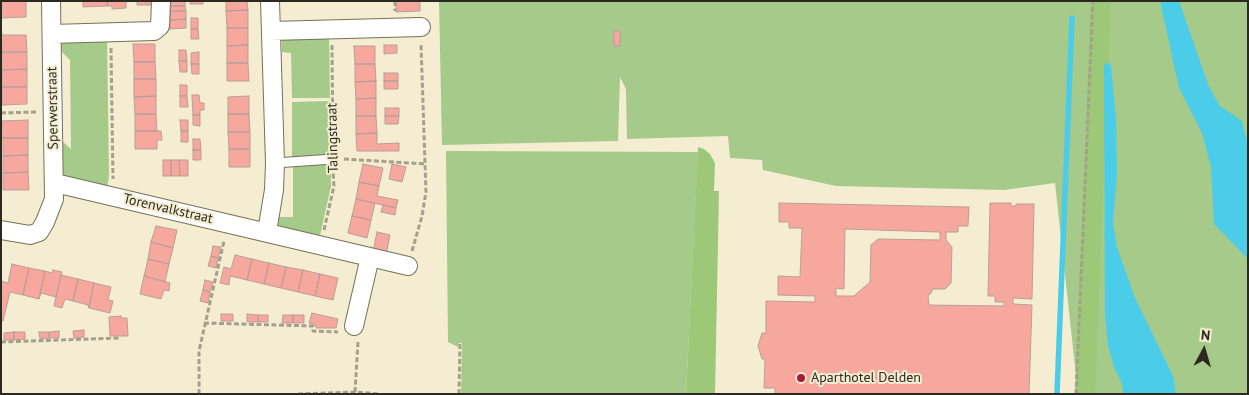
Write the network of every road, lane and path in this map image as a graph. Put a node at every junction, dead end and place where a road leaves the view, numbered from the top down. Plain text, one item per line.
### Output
1 (51, 1) edge
2 (161, 1) edge
3 (270, 1) edge
4 (1093, 1) edge
5 (421, 27) joint
6 (332, 29) junction
7 (271, 31) junction
8 (111, 33) junction
9 (52, 34) junction
10 (53, 111) junction
11 (1, 113) edge
12 (333, 159) junction
13 (275, 163) junction
14 (426, 164) junction
15 (55, 183) junction
16 (114, 197) junction
17 (228, 223) junction
18 (1, 230) edge
19 (267, 232) junction
20 (321, 245) junction
21 (370, 257) junction
22 (408, 266) joint
23 (204, 324) junction
24 (356, 332) junction
25 (121, 338) dead end
26 (1, 342) edge
27 (460, 343) dead end
28 (355, 392) junction
29 (198, 394) edge
30 (298, 394) edge
31 (378, 394) edge
32 (459, 394) edge
33 (1076, 394) edge

1 - 9 street, Sperwerstraat
2 - 8 street
3 - 7 street
4 - 33 path
5 - 6 street
5 - 14 path
6 - 7 street
6 - 12 path, Talingstraat
7 - 13 street
8 - 9 street
8 - 16 path
9 - 10 street, Sperwerstraat
10 - 11 path
10 - 15 street, Sperwerstraat
12 - 13 lane
12 - 14 path
12 - 20 path, Talingstraat
13 - 19 street
14 - 22 path
15 - 16 street, Torenvalkstraat
15 - 18 street
16 - 17 street, Torenvalkstraat
17 - 19 street, Torenvalkstraat
17 - 23 path
19 - 20 street, Torenvalkstraat
20 - 21 street, Torenvalkstraat
21 - 22 street, Torenvalkstraat
21 - 24 street
23 - 24 path
23 - 29 path
24 - 28 path
25 - 26 path
27 - 32 path
28 - 30 path
28 - 31 path

